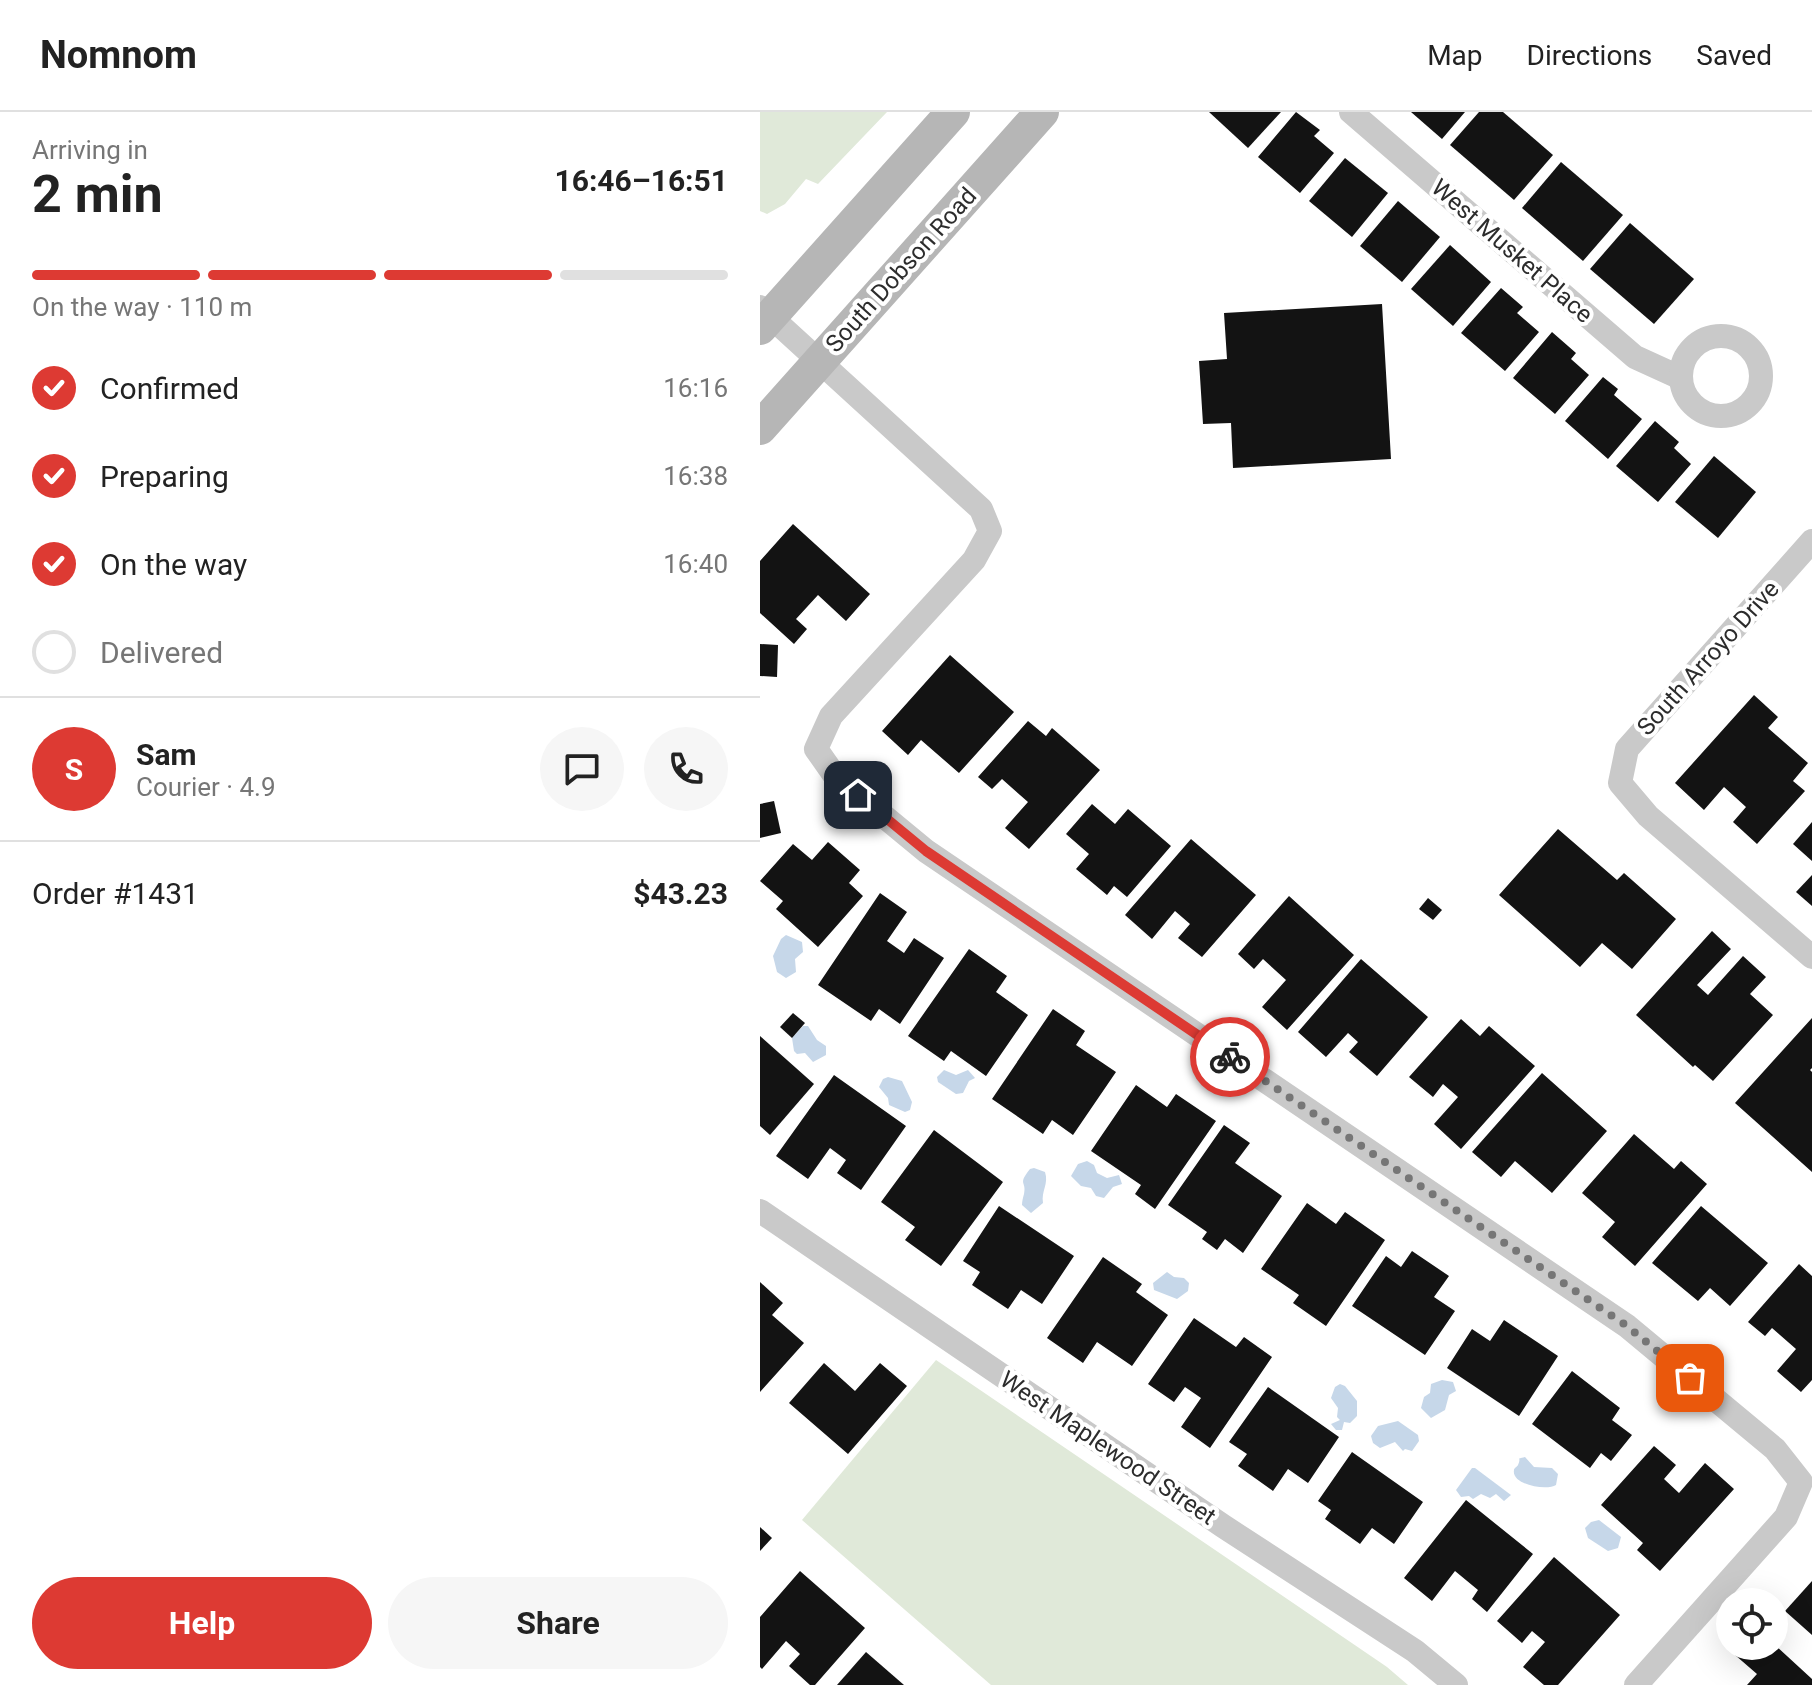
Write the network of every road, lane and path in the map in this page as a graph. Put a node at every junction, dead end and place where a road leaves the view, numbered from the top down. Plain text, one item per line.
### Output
1 (953, 112) edge
2 (1042, 112) edge
3 (1351, 112) edge
4 (764, 317) edge
5 (820, 361) junction
6 (1681, 378) dead end
7 (760, 428) edge
8 (1812, 541) edge
9 (1812, 957) edge
10 (760, 1211) edge
11 (1456, 1685) edge
12 (1636, 1685) edge

1 - 4 main road
2 - 5 main road, South Dobson Road
3 - 6 street, West Musket Place
4 - 5 street
5 - 7 main road, South Dobson Road
5 - 12 street
8 - 9 street, South Arroyo Drive
10 - 11 street, West Maplewood Street

